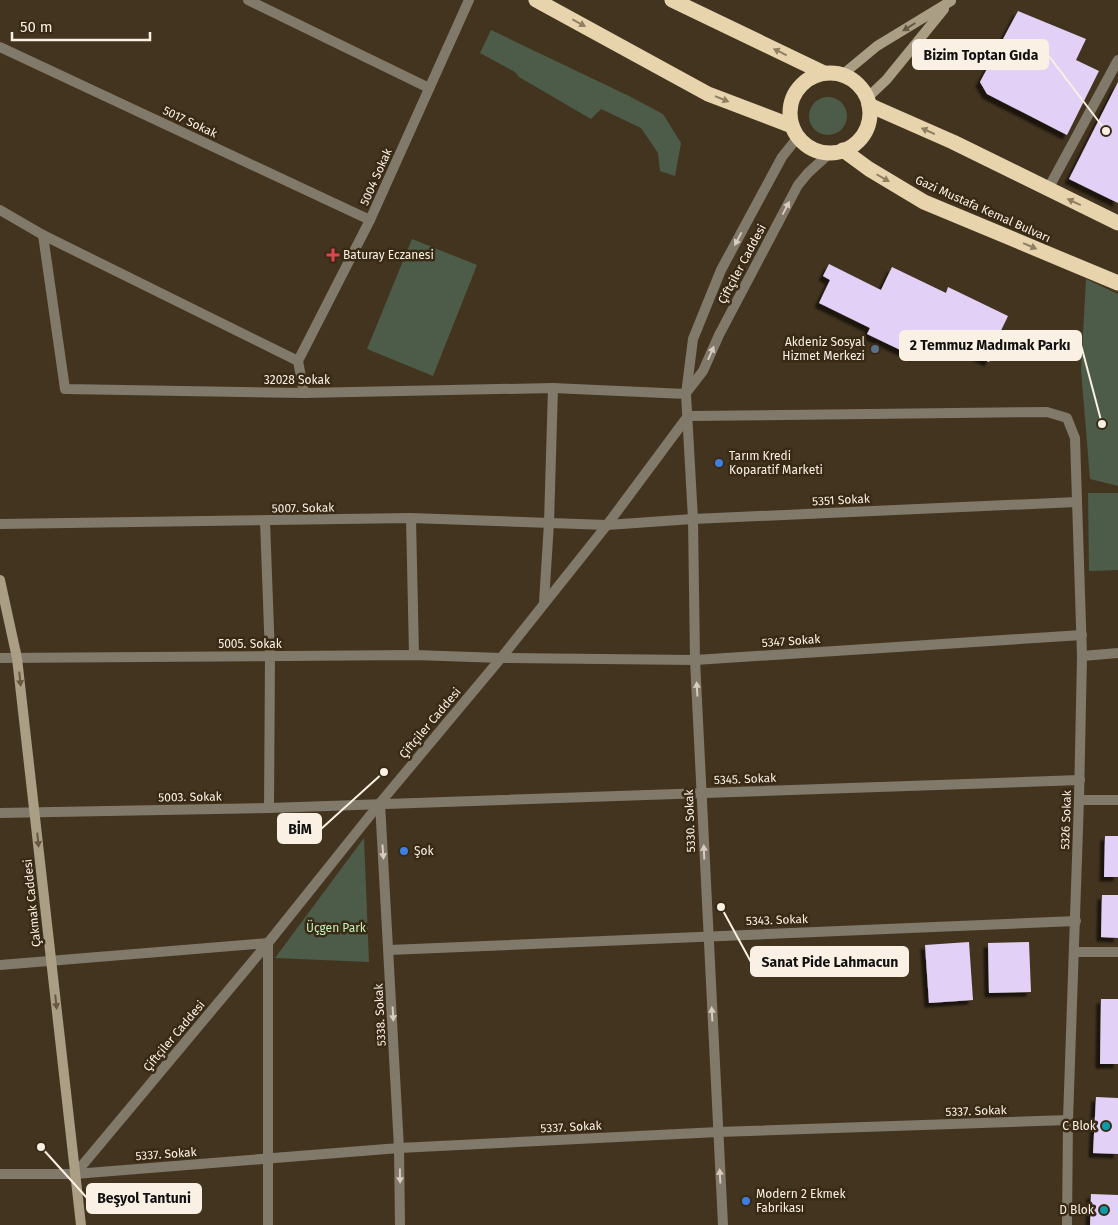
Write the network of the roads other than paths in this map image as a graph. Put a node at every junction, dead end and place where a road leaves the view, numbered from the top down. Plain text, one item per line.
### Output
1 (248, 0) edge
2 (470, 0) edge
3 (536, 0) edge
4 (672, 0) edge
5 (951, 0) edge
6 (0, 47) edge
7 (1118, 60) edge
8 (824, 73) junction
9 (842, 75) junction
10 (429, 88) junction
11 (868, 101) junction
12 (795, 132) junction
13 (837, 151) junction
14 (1048, 190) junction
15 (0, 210) edge
16 (370, 220) junction
17 (1118, 223) edge
18 (43, 235) junction
19 (1118, 283) edge
20 (298, 361) junction
21 (554, 388) junction
22 (304, 393) junction
23 (686, 394) junction
24 (688, 416) junction
25 (1077, 502) junction
26 (411, 518) junction
27 (692, 519) junction
28 (265, 521) junction
29 (549, 523) junction
30 (0, 524) edge
31 (607, 525) junction
32 (0, 580) edge
33 (544, 602) junction
34 (1082, 635) junction
35 (1118, 653) edge
36 (414, 655) junction
37 (270, 656) junction
38 (1082, 656) junction
39 (0, 658) edge
40 (17, 658) junction
41 (501, 658) junction
42 (695, 660) junction
43 (1080, 780) junction
44 (702, 792) junction
45 (1080, 800) junction
46 (1118, 800) edge
47 (380, 803) junction
48 (269, 808) junction
49 (0, 813) edge
50 (35, 813) junction
51 (1076, 921) junction
52 (708, 935) junction
53 (268, 943) junction
54 (389, 950) junction
55 (1074, 952) junction
56 (1118, 952) edge
57 (51, 961) junction
58 (0, 965) edge
59 (1068, 1120) junction
60 (718, 1132) junction
61 (399, 1148) junction
62 (267, 1158) junction
63 (0, 1174) edge
64 (75, 1174) junction
65 (81, 1225) edge
66 (268, 1225) edge
67 (400, 1225) edge
68 (723, 1225) edge
69 (1066, 1225) edge

1 - 10 street
2 - 10 street, 5004 Sokak
3 -> 12 highway
8 -> 4 highway
5 -> 9 street
5 - 11 street
6 - 16 street, 5017 Sokak
7 - 14 street
8 - 9 highway
8 - 12 highway
9 - 11 highway
10 - 16 street, 5004 Sokak
11 - 13 highway
14 -> 11 highway
12 - 13 highway
12 -> 23 street, Çiftçiler Caddesi
13 -> 19 highway, Gazi Mustafa Kemal Bulvarı
23 -> 13 street, Çiftçiler Caddesi
17 -> 14 highway
15 - 18 street
16 - 20 street, 5004 Sokak
18 - 20 street
18 - 22 street, 32028 Sokak
20 - 22 street
21 - 22 street, 32028 Sokak
21 - 23 street, 32028 Sokak
21 - 29 street
23 - 24 street, Çiftçiler Caddesi
24 - 25 street, 5326 Sokak
24 - 27 street, 5330. Sokak
24 - 31 street, Çiftçiler Caddesi
25 - 27 street, 5351 Sokak
25 - 34 street, 5326 Sokak
26 - 28 street, 5007. Sokak
26 - 29 street, 5007. Sokak
26 - 36 street
27 - 31 street, 5351 Sokak
27 - 42 street, 5330. Sokak
28 - 30 street, 5007. Sokak
28 - 37 street
29 - 31 street, 5007. Sokak
29 - 33 street
31 - 33 street, Çiftçiler Caddesi
32 - 40 street, Çakmak Caddesi
33 - 41 street, Çiftçiler Caddesi
34 - 38 street, 5326 Sokak
34 - 42 street, 5347 Sokak
35 - 38 street
36 - 37 street, 5005. Sokak
36 - 41 street, 5005. Sokak
37 - 40 street, 5005. Sokak
37 - 48 street
38 - 43 street, 5326 Sokak
39 - 40 street, 5005. Sokak
40 -> 50 street, Çakmak Caddesi
41 - 42 street, 5347 Sokak
41 - 47 street, Çiftçiler Caddesi
44 -> 42 street, 5330. Sokak
43 - 44 street, 5345. Sokak
43 - 45 street, 5326 Sokak
44 - 47 street, 5345. Sokak
52 -> 44 street, 5330. Sokak
45 - 46 street
45 - 51 street, 5326 Sokak
47 - 48 street, 5003. Sokak
47 - 53 street, Çiftçiler Caddesi
47 -> 54 street, 5338. Sokak
48 - 50 street, 5003. Sokak
49 - 50 street, 5003. Sokak
50 -> 57 street, Çakmak Caddesi
51 - 52 street, 5343. Sokak
51 - 55 street, 5326 Sokak
52 - 54 street, 5343. Sokak
60 -> 52 street, 5330. Sokak
53 - 57 street
53 - 62 street
53 - 64 street, Çiftçiler Caddesi
54 -> 61 street, 5338. Sokak
55 - 56 street
55 - 59 street, 5326 Sokak
57 - 58 street
57 -> 64 street, Çakmak Caddesi
59 - 60 street, 5337. Sokak
59 - 69 street, 5326 Sokak
60 - 61 street, 5337. Sokak
68 -> 60 street, 5330. Sokak
61 - 62 street, 5337. Sokak
61 -> 67 street, 5338. Sokak
62 - 64 street, 5337. Sokak
62 - 66 street
63 - 64 street, 5337. Sokak
64 - 65 street, Çakmak Caddesi

